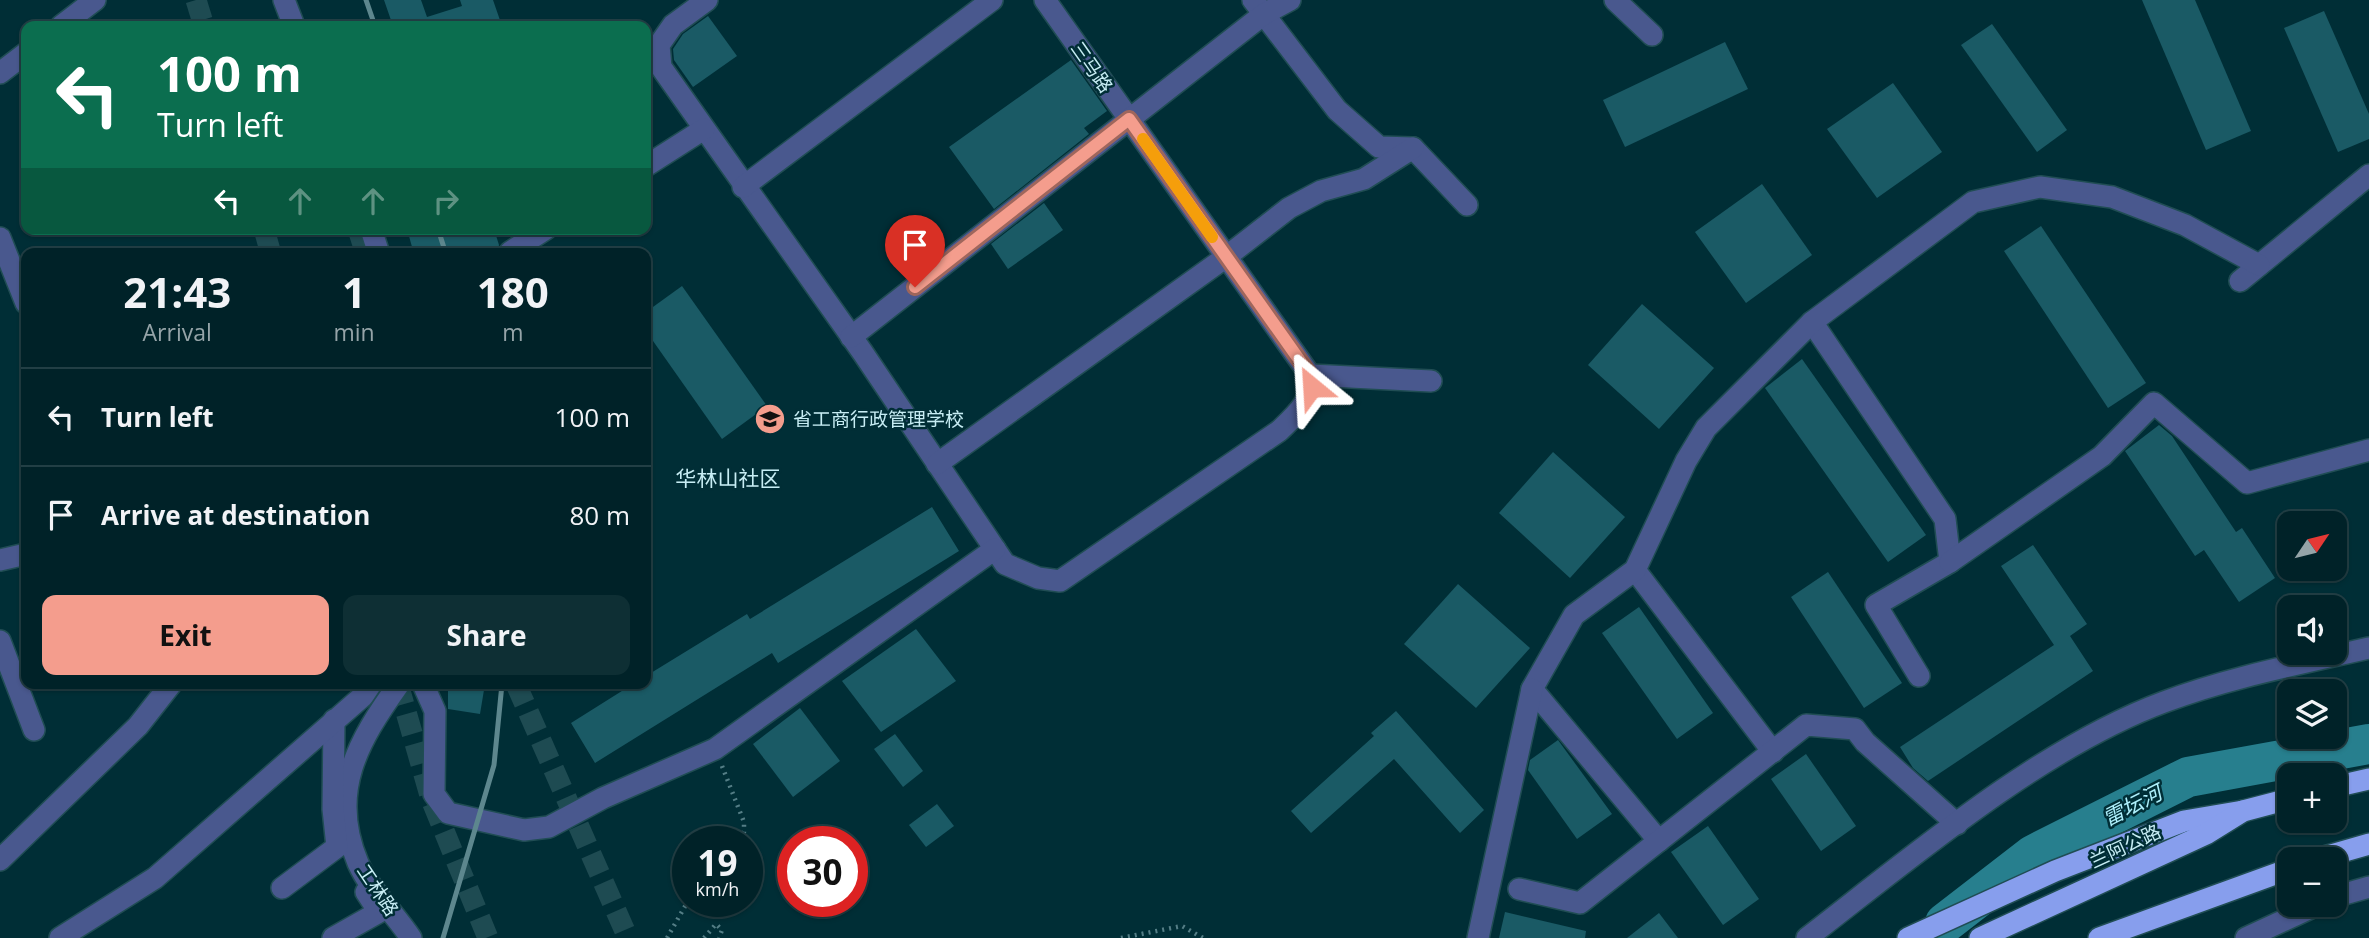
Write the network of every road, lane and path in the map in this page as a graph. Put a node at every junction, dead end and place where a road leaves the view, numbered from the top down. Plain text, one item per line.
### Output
1 (95, 0) edge
2 (284, 0) edge
3 (708, 0) edge
4 (992, 0) edge
5 (1045, 0) edge
6 (1290, 0) edge
7 (1615, 0) edge
8 (1259, 7) edge
9 (68, 21) edge
10 (292, 21) edge
11 (1652, 34) dead end
12 (21, 57) edge
13 (0, 73) edge
14 (1129, 119) junction
15 (704, 130) junction
16 (1413, 148) junction
17 (651, 163) edge
18 (2369, 175) edge
19 (743, 187) junction
20 (1467, 205) dead end
21 (537, 235) edge
22 (0, 237) edge
23 (516, 248) edge
24 (1226, 257) junction
25 (2259, 265) junction
26 (2240, 281) dead end
27 (21, 290) edge
28 (1812, 322) junction
29 (851, 337) junction
30 (1310, 375) junction
31 (1431, 381) dead end
32 (2369, 450) edge
33 (937, 464) junction
34 (995, 550) junction
35 (21, 555) edge
36 (0, 561) edge
37 (1950, 562) junction
38 (1635, 570) junction
39 (0, 641) edge
40 (2369, 648) edge
41 (1919, 676) dead end
42 (167, 689) edge
43 (368, 689) edge
44 (396, 689) edge
45 (425, 689) edge
46 (1532, 689) junction
47 (334, 720) junction
48 (34, 730) dead end
49 (715, 749) junction
50 (1773, 752) junction
51 (2369, 779) edge
52 (2347, 784) edge
53 (2277, 802) edge
54 (2242, 811) junction
55 (1957, 824) junction
56 (744, 826) edge
57 (1659, 841) junction
58 (2369, 844) edge
59 (337, 847) junction
60 (2347, 850) edge
61 (0, 860) edge
62 (2277, 873) edge
63 (2369, 887) edge
64 (282, 888) dead end
65 (1519, 889) dead end
66 (2347, 893) edge
67 (679, 917) edge
68 (2291, 917) edge
69 (60, 938) edge
70 (333, 938) edge
71 (411, 938) edge
72 (667, 938) edge
73 (704, 938) edge
74 (719, 938) edge
75 (1121, 938) edge
76 (1203, 938) edge
77 (1478, 938) edge
78 (1807, 938) edge
79 (1908, 938) edge
80 (1980, 938) edge
81 (2099, 938) edge
82 (2246, 938) edge

1 - 9 street
2 - 10 street
3 - 15 street
4 - 19 street
5 - 14 street, 三马路
6 - 8 street
7 - 11 street
8 - 14 street
8 - 16 street
12 - 13 street
14 - 24 street, 三马路
14 - 29 street
15 - 17 street
15 - 19 street
16 - 20 street
16 - 24 street
18 - 25 street
19 - 29 street
21 - 23 street
22 - 27 street
24 - 30 street, 三马路
24 - 33 street
25 - 26 street
25 - 28 street
28 - 37 street
28 - 38 street
29 - 33 street
30 - 31 street
30 - 34 street
32 - 37 street
33 - 34 street
34 - 49 street
35 - 36 street
37 - 41 street
38 - 46 street
38 - 50 street
39 - 48 street
40 - 55 street
42 - 61 street
43 - 47 street
44 - 71 street, 工林路
45 - 49 street
46 - 57 street
46 - 77 street
47 - 59 street
47 - 69 street
49 - 56 path
50 - 55 street
50 - 57 street
51 - 52 highway
53 - 54 highway, 兰阿公路
54 - 79 highway
54 - 80 highway, 兰阿公路
55 - 78 street
57 - 65 street
58 - 60 highway
59 - 64 street
59 - 70 street
62 - 81 highway
63 - 66 street
67 - 72 path
68 - 82 street
73 - 74 path
75 - 76 path

